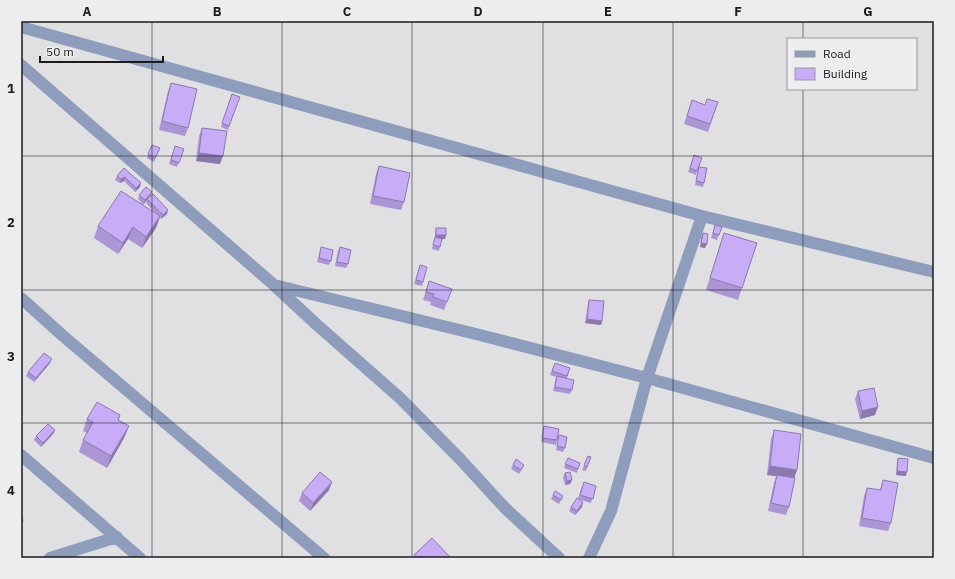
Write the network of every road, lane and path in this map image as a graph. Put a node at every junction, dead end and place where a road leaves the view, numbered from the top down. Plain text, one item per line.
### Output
1 (21, 28) edge
2 (21, 65) edge
3 (702, 216) junction
4 (934, 272) edge
5 (274, 285) junction
6 (21, 298) edge
7 (647, 378) junction
8 (21, 455) edge
9 (934, 458) edge
10 (117, 537) junction
11 (50, 558) edge
12 (140, 558) edge
13 (324, 558) edge
14 (559, 558) edge
15 (589, 558) edge

1 - 3 street
2 - 5 street
3 - 4 street
3 - 7 street
5 - 7 street
5 - 14 street
6 - 13 street
7 - 9 street
7 - 15 street
8 - 10 street
10 - 11 street
10 - 12 street

